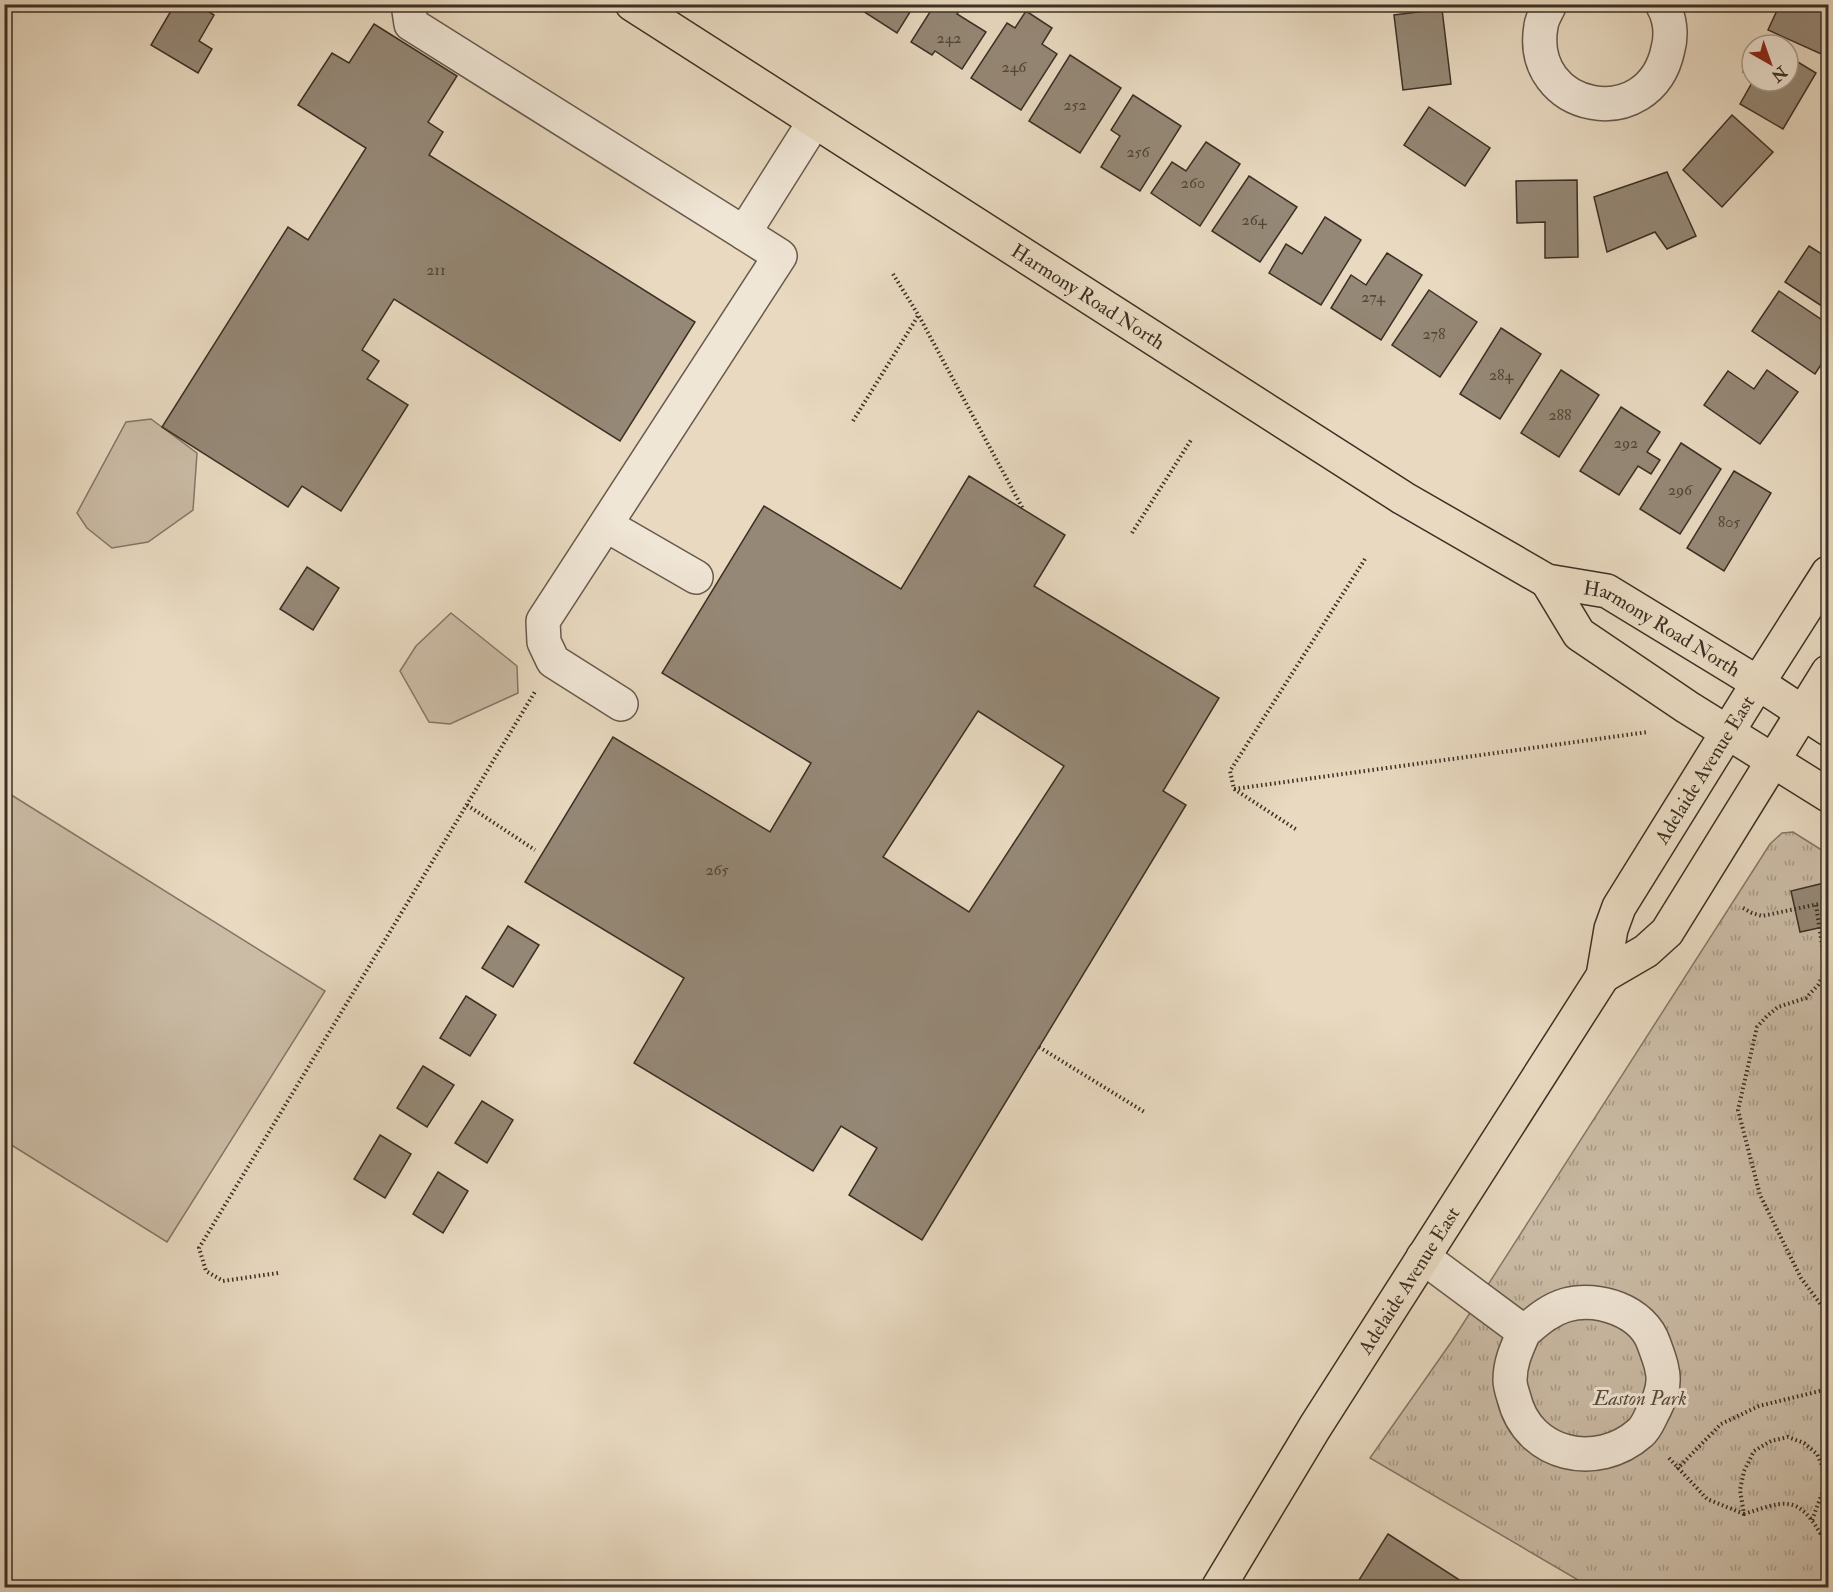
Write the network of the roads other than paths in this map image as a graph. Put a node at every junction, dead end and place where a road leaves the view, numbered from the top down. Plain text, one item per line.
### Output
1 (408, 4) edge
2 (632, 4) edge
3 (1550, 4) edge
4 (1669, 7) edge
5 (814, 122) junction
6 (744, 233) junction
7 (606, 525) junction
8 (1828, 573) edge
9 (696, 577) dead end
10 (1547, 581) junction
11 (1828, 672) edge
12 (1758, 683) junction
13 (621, 704) dead end
14 (1816, 721) edge
15 (1728, 732) junction
16 (1774, 761) junction
17 (1828, 795) edge
18 (1603, 976) junction
19 (1423, 1257) junction
20 (1524, 1332) junction
21 (1218, 1587) edge

1 - 6 street
2 - 5 main road, Harmony Road North
3 - 4 street
5 - 6 street
5 - 10 main road, Harmony Road North
6 - 7 street
7 - 9 street
7 - 13 street
8 - 12 main road, Adelaide Avenue East
10 - 12 main road, Harmony Road North
10 - 15 main road, Harmony Road North
11 - 14 main road, Adelaide Avenue East
12 - 14 main road, Harmony Road North
12 - 15 main road, Adelaide Avenue East
14 - 16 main road, Adelaide Avenue East
15 - 16 main road, Harmony Road North
15 - 18 main road, Adelaide Avenue East
16 - 17 main road, Harmony Road North
16 - 18 main road, Adelaide Avenue East
18 - 19 main road, Adelaide Avenue East
19 - 20 street
19 - 21 main road, Adelaide Avenue East
20 - 20 street

